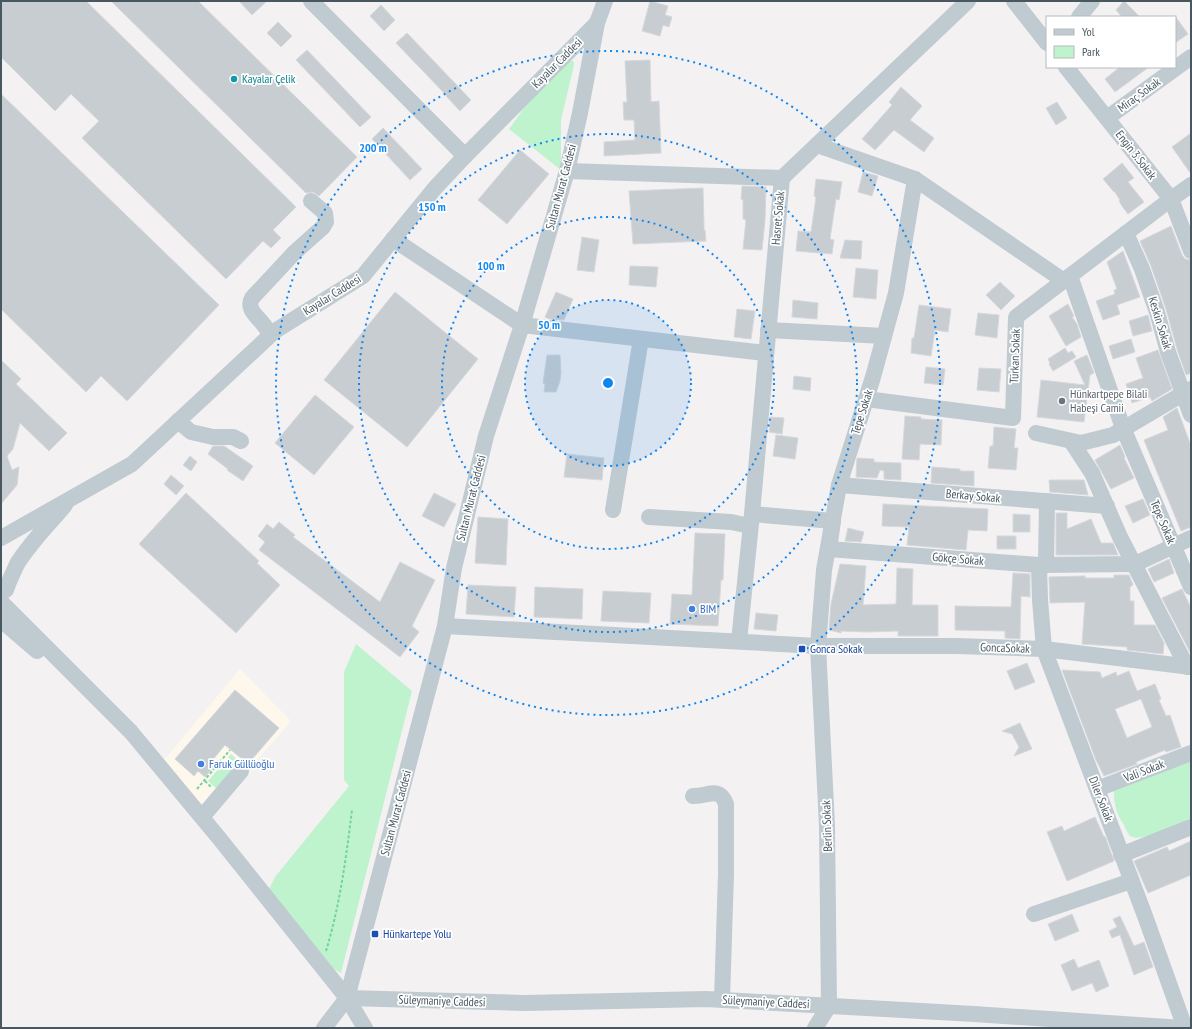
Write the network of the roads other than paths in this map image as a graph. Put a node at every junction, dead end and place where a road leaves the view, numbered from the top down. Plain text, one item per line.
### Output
1 (311, 1) edge
2 (605, 1) edge
3 (968, 1) edge
4 (1014, 1) edge
5 (1092, 1) edge
6 (1080, 16) edge
7 (597, 22) junction
8 (1046, 42) edge
9 (1191, 57) edge
10 (1067, 68) edge
11 (1176, 68) edge
12 (1176, 68) edge
13 (1107, 118) junction
14 (817, 145) junction
15 (465, 156) junction
16 (567, 171) junction
17 (782, 178) junction
18 (915, 179) junction
19 (1191, 185) edge
20 (1171, 199) junction
21 (311, 201) dead end
22 (1126, 233) junction
23 (393, 239) junction
24 (1191, 251) edge
25 (1067, 279) junction
26 (522, 325) junction
27 (768, 330) junction
28 (270, 335) junction
29 (884, 336) junction
30 (641, 339) junction
31 (765, 353) junction
32 (1187, 392) edge
33 (866, 399) junction
34 (1191, 415) edge
35 (178, 421) junction
36 (1123, 428) junction
37 (1036, 433) dead end
38 (242, 441) dead end
39 (1071, 441) junction
40 (839, 485) junction
41 (71, 498) junction
42 (1047, 502) junction
43 (1107, 506) junction
44 (613, 510) dead end
45 (649, 517) dead end
46 (751, 520) junction
47 (1, 538) edge
48 (1191, 538) edge
49 (1173, 546) junction
50 (829, 549) junction
51 (1135, 564) junction
52 (1042, 565) junction
53 (1, 569) edge
54 (1191, 587) edge
55 (3, 600) edge
56 (1, 620) edge
57 (445, 626) junction
58 (739, 641) junction
59 (818, 646) junction
60 (1044, 649) junction
61 (1189, 667) edge
62 (131, 732) junction
63 (1191, 753) edge
64 (241, 771) dead end
65 (1097, 789) junction
66 (693, 796) dead end
67 (202, 817) junction
68 (1191, 827) edge
69 (1122, 854) junction
70 (1132, 881) junction
71 (1034, 914) dead end
72 (348, 998) junction
73 (722, 1000) junction
74 (829, 1006) junction
75 (985, 1022) edge
76 (1108, 1026) edge
77 (324, 1028) edge
78 (365, 1028) edge
79 (815, 1028) edge
80 (1184, 1028) edge

1 - 15 street
2 - 7 street, Sultan Murat Caddesi
3 - 14 street, Hasret Sokak
4 - 8 street
5 - 6 street
7 - 15 street, Kayalar Caddesi
7 - 16 street, Sultan Murat Caddesi
9 - 11 street, Miraç Sokak
10 - 13 street, Engin 3.Sokak
12 - 13 street, Miraç Sokak
13 - 20 street, Engin 3.Sokak
14 - 17 street, Hasret Sokak
14 - 18 street
15 - 23 street, Kayalar Caddesi
16 - 17 street
16 - 26 street, Sultan Murat Caddesi
17 - 27 street, Hasret Sokak
18 - 25 street
18 - 29 street, Tepe Sokak
19 - 20 street, Türkan Sokak
20 - 22 street, Türkan Sokak
20 - 24 street, Engin 3.Sokak
21 - 28 street
22 - 25 street, Türkan Sokak
22 - 32 street, Keskin Sokak
23 - 26 street
23 - 28 street, Kayalar Caddesi
25 - 33 street, Türkan Sokak
25 - 36 street, Tepe Sokak
26 - 30 street
26 - 57 street, Sultan Murat Caddesi
27 - 29 street
27 - 31 street, Hasret Sokak
28 - 35 street, Kayalar Caddesi
29 - 33 street, Tepe Sokak
30 - 31 street
30 - 44 street
31 - 46 street, Hasret Sokak
32 - 34 street, Keskin Sokak
32 - 36 street
33 - 40 street, Tepe Sokak
35 - 38 street
35 - 41 street, Kayalar Caddesi
36 - 39 street
36 - 49 street, Tepe Sokak
37 - 39 street
39 - 43 street
40 - 42 street, Berkay Sokak
40 - 50 street, Tepe Sokak
41 - 47 street, Kayalar Caddesi
41 - 55 street
42 - 43 street, Berkay Sokak
42 - 52 street, Diler Sokak
43 - 51 street
45 - 46 street
46 - 50 street
46 - 58 street, Hasret Sokak
48 - 49 street, Gökçe Sokak
49 - 51 street, Gökçe Sokak
49 - 54 street, Tepe Sokak
50 - 52 street, Gökçe Sokak
50 - 59 street, Tepe Sokak
51 - 52 street, Gökçe Sokak
51 - 61 street
52 - 60 street, Diler Sokak
53 - 55 street
55 - 62 street
56 - 62 street
57 - 58 street
57 - 72 street, Sultan Murat Caddesi
58 - 59 street
59 - 60 street, GoncaSokak
59 - 74 street, Berlin Sokak
60 - 61 street, GoncaSokak
60 - 65 street, Diler Sokak
62 - 67 street
63 - 65 street, Vali Sokak
64 - 67 street
65 - 69 street, Diler Sokak
66 - 73 street
67 - 72 street
68 - 69 street
69 - 70 street, Diler Sokak
70 - 71 street
70 - 80 street, Diler Sokak
72 - 73 street, Süleymaniye Caddesi
72 - 77 street
72 - 78 street
73 - 74 street, Süleymaniye Caddesi
74 - 75 street, Süleymaniye Caddesi
74 - 79 street
75 - 76 street, Süleymaniye Caddesi
76 - 80 street, Süleymaniye Caddesi

